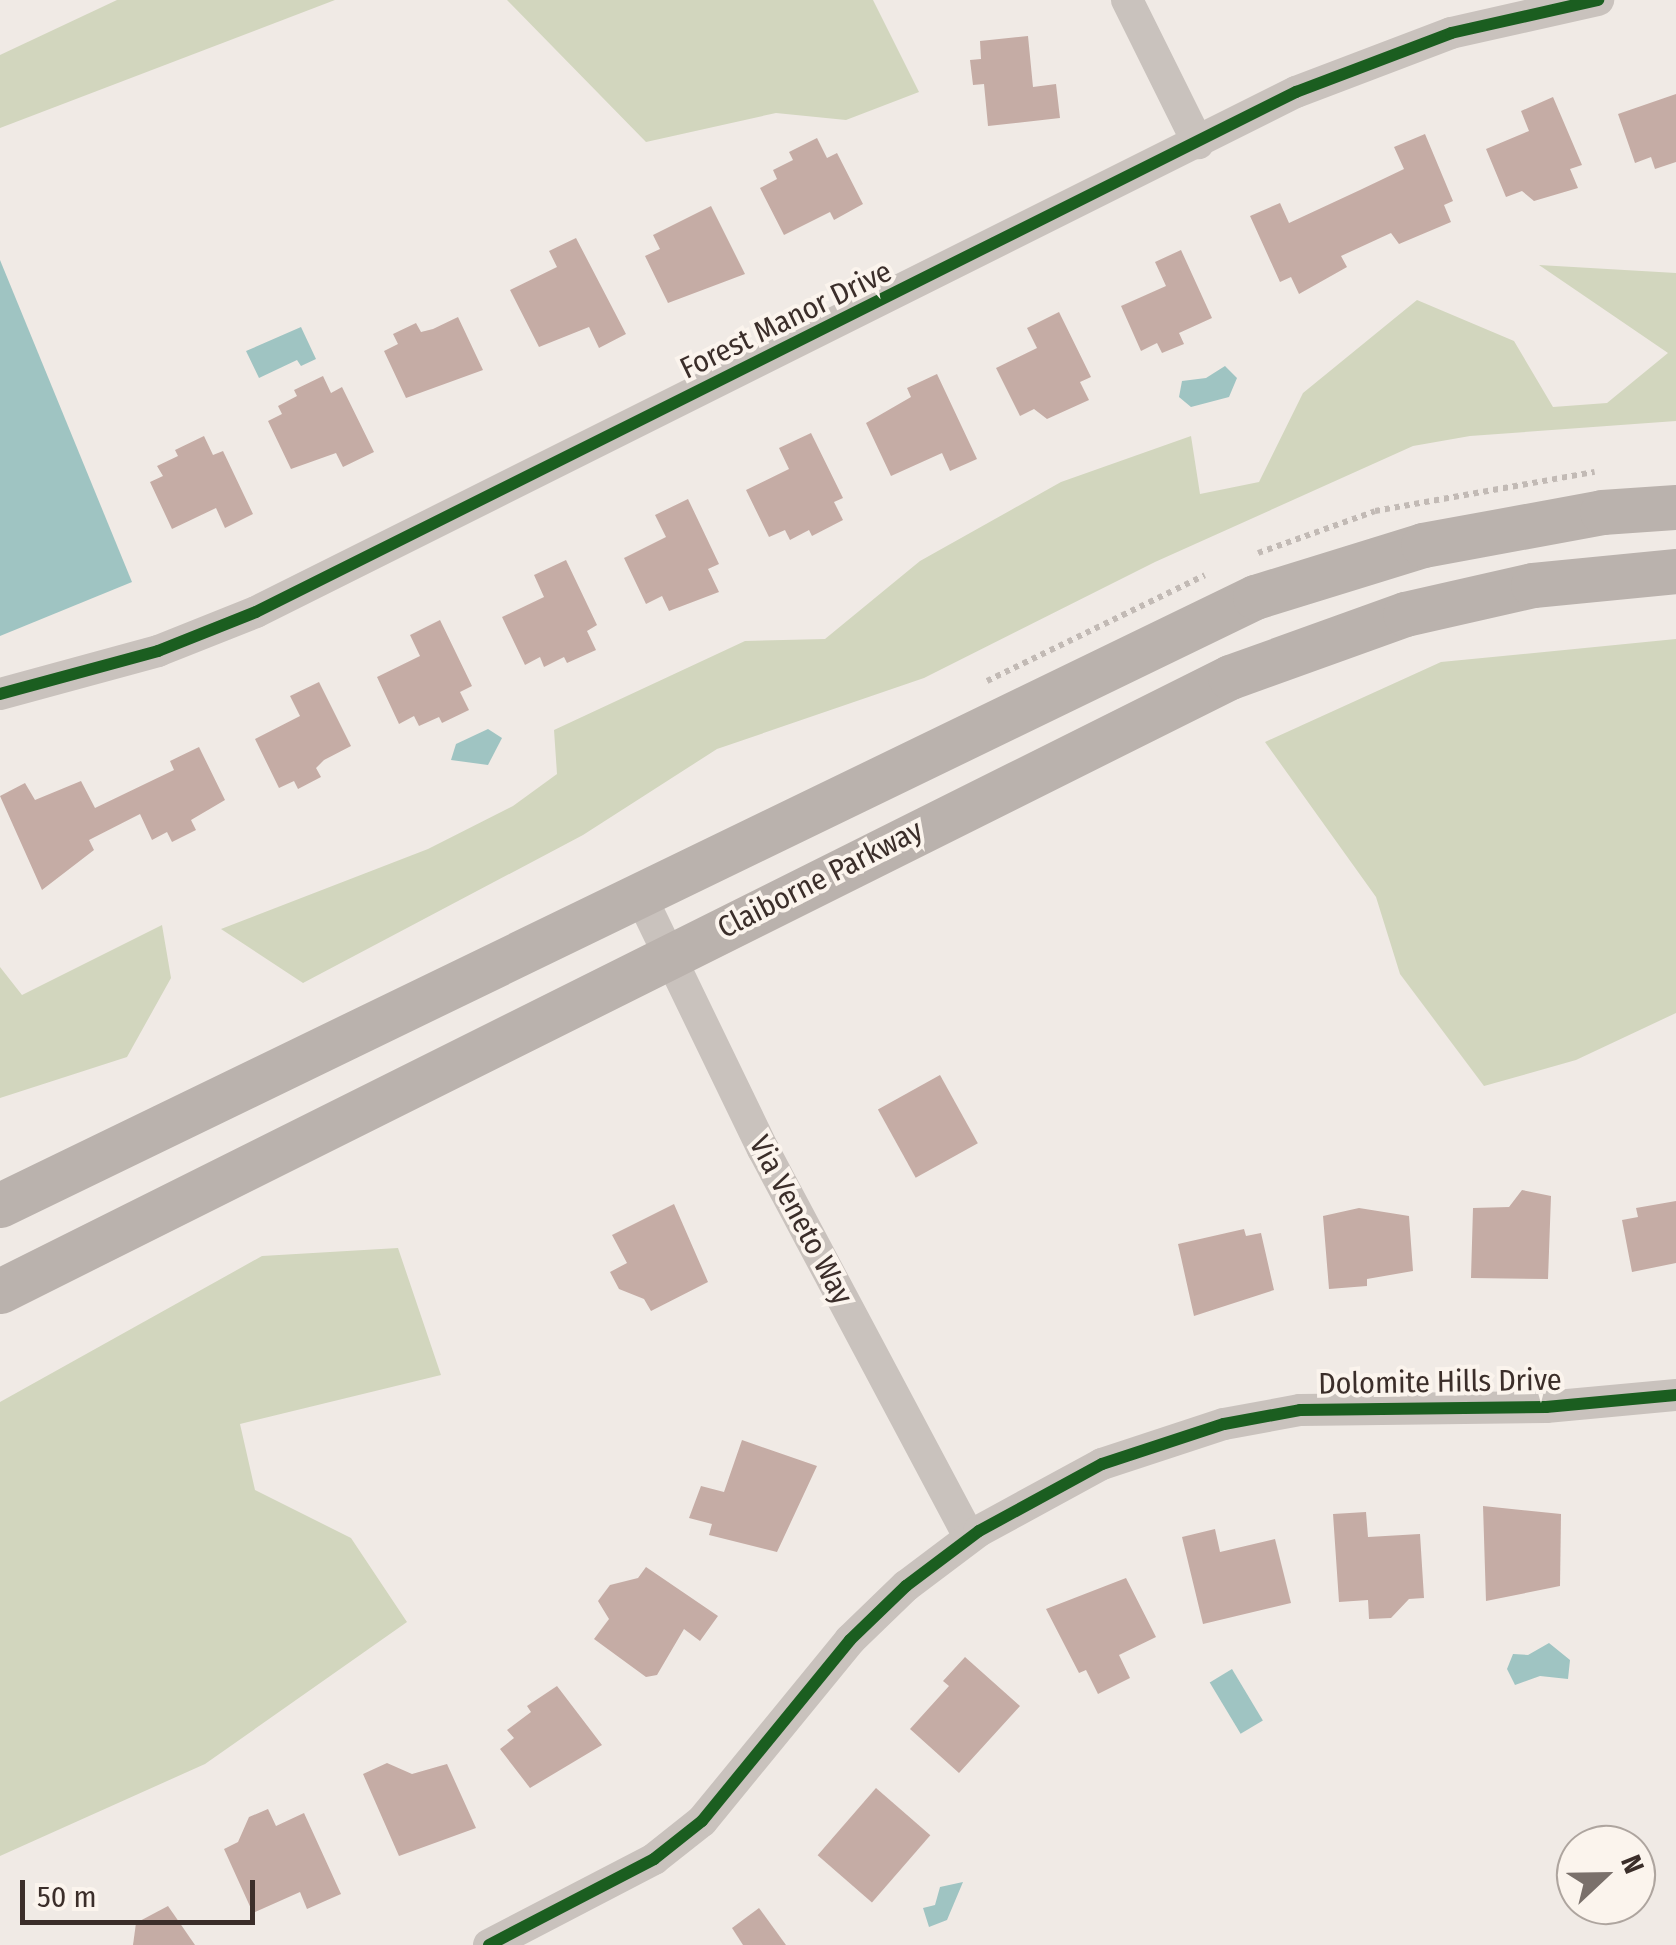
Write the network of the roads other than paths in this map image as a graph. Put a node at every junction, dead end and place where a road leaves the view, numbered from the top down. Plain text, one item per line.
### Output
1 (1127, 0) edge
2 (1598, 0) edge
3 (1198, 143) junction
4 (1676, 507) edge
5 (1676, 571) edge
6 (0, 694) edge
7 (642, 899) junction
8 (670, 955) junction
9 (0, 1205) edge
10 (0, 1291) edge
11 (1676, 1394) edge
12 (969, 1537) junction
13 (490, 1945) edge

1 - 3 street
2 - 3 street, Forest Manor Drive
3 - 6 street, Forest Manor Drive
4 - 7 main road, Claiborne Parkway
5 - 8 main road, Claiborne Parkway
7 - 8 street, Via Veneto Way
7 - 9 main road, Claiborne Parkway
8 - 10 main road, Claiborne Parkway
8 - 12 street, Via Veneto Way
11 - 12 street, Dolomite Hills Drive
12 - 13 street, Dolomite Hills Drive

